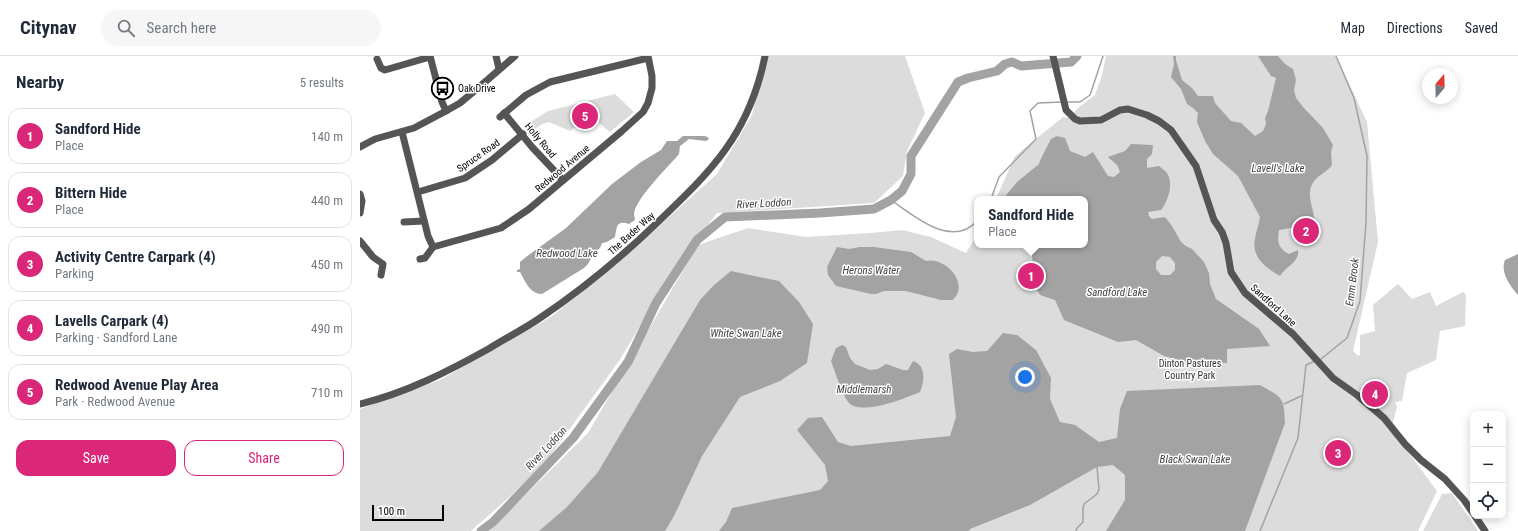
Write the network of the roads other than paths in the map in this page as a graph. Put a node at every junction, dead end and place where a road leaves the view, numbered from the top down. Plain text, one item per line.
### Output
1 (430, 56) edge
2 (496, 56) edge
3 (515, 56) edge
4 (765, 56) edge
5 (1053, 56) edge
6 (648, 57) edge
7 (377, 59) dead end
8 (499, 69) junction
9 (446, 111) junction
10 (402, 132) junction
11 (523, 134) junction
12 (360, 147) edge
13 (563, 180) junction
14 (418, 192) junction
15 (360, 194) edge
16 (360, 213) edge
17 (424, 221) junction
18 (404, 222) dead end
19 (361, 245) edge
20 (433, 247) junction
21 (420, 259) dead end
22 (381, 275) dead end
23 (360, 404) edge
24 (1470, 509) edge
25 (1477, 519) edge
26 (1485, 531) edge

1 - 7 street
1 - 9 street
2 - 8 street
3 - 8 street
4 - 23 street, The Bader Way
5 - 24 street, Sandford Lane
6 - 11 street, Holly Road
6 - 13 street, Redwood Avenue
8 - 9 street
9 - 10 street
10 - 12 street
10 - 14 street
11 - 13 street, Holly Road
11 - 14 street, Spruce Road
13 - 20 street, Redwood Avenue
14 - 17 street
15 - 16 street
17 - 18 street
17 - 20 street
19 - 22 street
20 - 21 street
25 - 26 street

